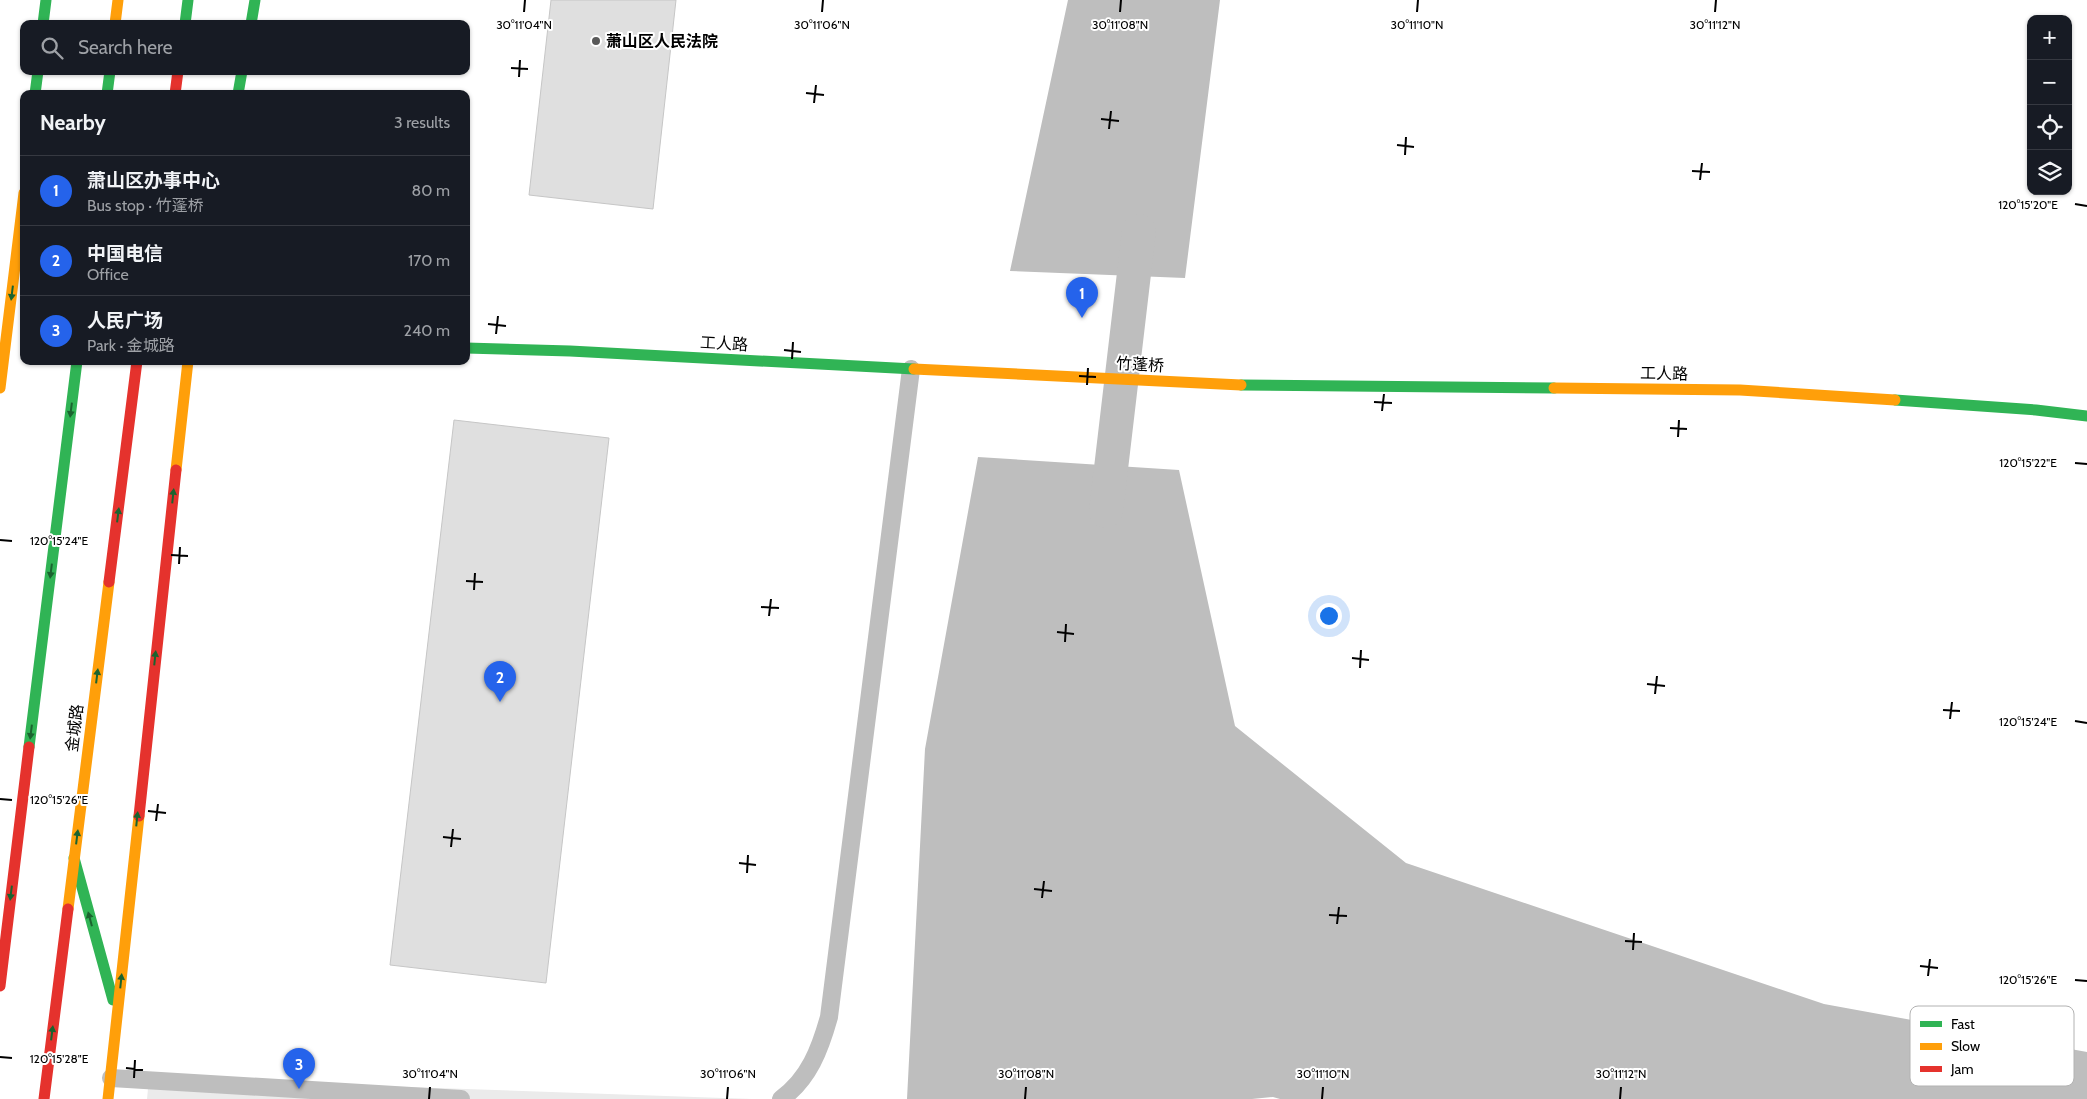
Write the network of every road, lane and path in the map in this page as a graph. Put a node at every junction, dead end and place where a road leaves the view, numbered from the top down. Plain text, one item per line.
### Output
1 (46, 0) edge
2 (118, 0) edge
3 (188, 0) edge
4 (255, 0) edge
5 (44, 20) edge
6 (116, 20) edge
7 (186, 20) edge
8 (252, 20) edge
9 (37, 75) edge
10 (109, 75) edge
11 (177, 75) edge
12 (241, 75) edge
13 (36, 90) edge
14 (108, 90) edge
15 (176, 90) edge
16 (239, 90) edge
17 (20, 227) edge
18 (8, 329) edge
19 (470, 348) edge
20 (78, 365) edge
21 (136, 365) edge
22 (188, 365) edge
23 (911, 368) junction
24 (980, 372) joint
25 (1239, 385) joint
26 (0, 388) edge
27 (2087, 416) edge
28 (74, 858) junction
29 (0, 986) edge
30 (117, 1016) junction
31 (111, 1078) junction
32 (44, 1099) edge
33 (108, 1099) edge
34 (461, 1099) edge
35 (781, 1099) edge

1 - 5 main road
2 - 6 main road
3 - 7 main road
4 - 8 main road
9 - 13 main road
10 - 14 main road
11 - 15 main road
12 - 16 main road
17 -> 18 main road
18 - 26 main road
19 - 23 main road, 工人路
20 -> 29 main road
28 -> 21 main road, 金城路
30 -> 22 main road
23 - 24 main road, 工人路
23 - 35 lane
24 - 25 main road, 竹蓬桥
25 - 27 main road, 工人路
30 -> 28 main road
32 -> 28 main road, 金城路
30 - 31 main road
31 - 33 main road
31 - 34 lane

